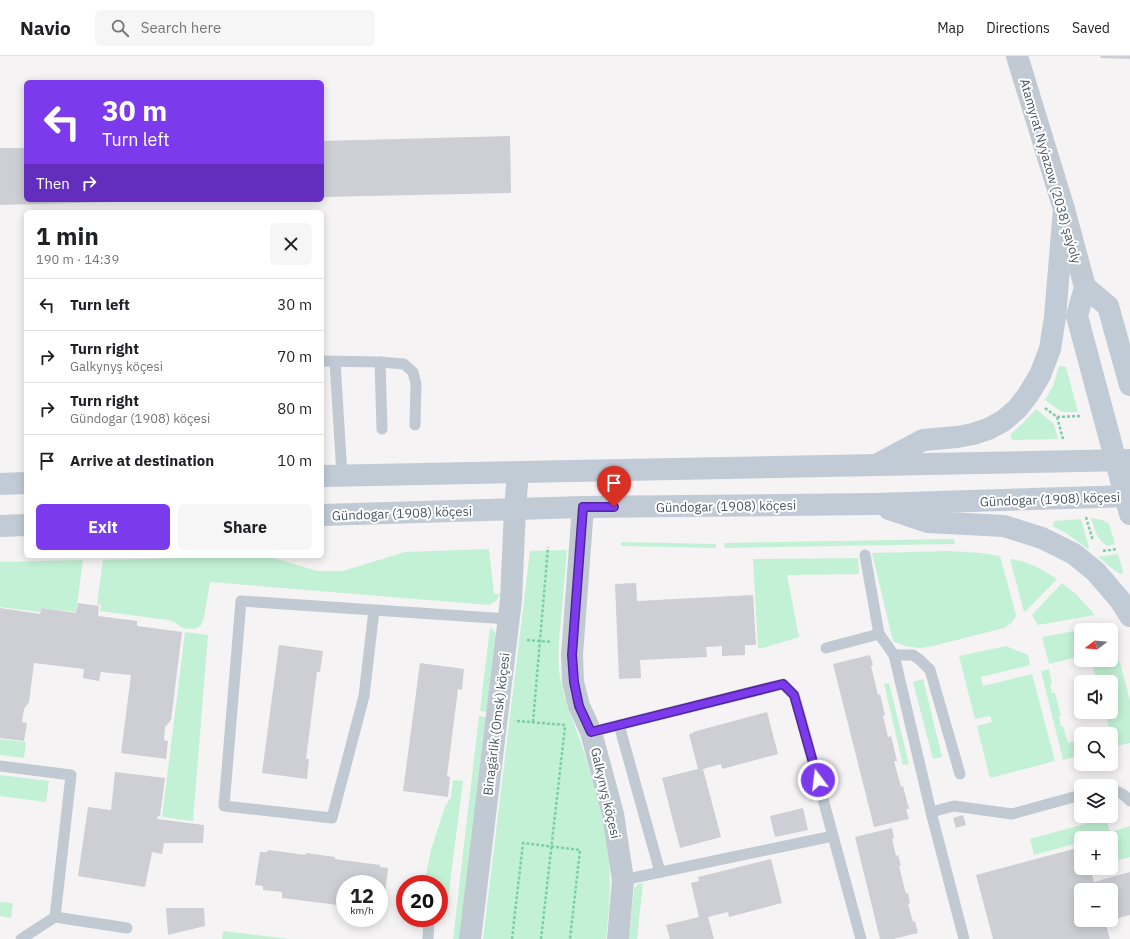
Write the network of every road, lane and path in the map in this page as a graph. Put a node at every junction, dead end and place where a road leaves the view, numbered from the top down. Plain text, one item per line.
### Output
1 (1017, 56) edge
2 (1064, 209) junction
3 (1085, 287) junction
4 (1108, 306) junction
5 (1130, 324) edge
6 (324, 361) edge
7 (335, 361) junction
8 (380, 362) junction
9 (1130, 385) edge
10 (1040, 404) dead end
11 (1080, 416) dead end
12 (1057, 417) junction
13 (415, 425) dead end
14 (382, 430) dead end
15 (1064, 439) dead end
16 (1123, 460) edge
17 (875, 465) junction
18 (518, 472) junction
19 (332, 476) edge
20 (24, 483) edge
21 (0, 484) edge
22 (1128, 502) edge
23 (875, 504) junction
24 (583, 507) junction
25 (515, 509) junction
26 (324, 515) edge
27 (1086, 517) dead end
28 (24, 525) edge
29 (0, 526) edge
30 (548, 546) dead end
31 (1095, 547) dead end
32 (1099, 549) dead end
33 (1116, 549) dead end
34 (865, 555) dead end
35 (374, 610) junction
36 (1130, 616) edge
37 (508, 619) junction
38 (879, 634) junction
39 (526, 640) dead end
40 (540, 641) junction
41 (553, 642) dead end
42 (826, 648) dead end
43 (894, 655) junction
44 (510, 720) dead end
45 (533, 722) junction
46 (569, 722) dead end
47 (565, 725) junction
48 (618, 725) junction
49 (591, 732) junction
50 (0, 766) edge
51 (960, 774) dead end
52 (1118, 792) edge
53 (1074, 797) edge
54 (1130, 801) edge
55 (931, 812) junction
56 (833, 836) junction
57 (552, 846) junction
58 (660, 872) junction
59 (623, 880) junction
60 (55, 916) junction
61 (429, 927) edge
62 (127, 928) dead end
63 (21, 939) edge
64 (428, 939) edge
65 (470, 939) edge
66 (512, 939) edge
67 (541, 939) edge
68 (570, 939) edge
69 (618, 939) edge
70 (861, 939) edge
71 (964, 939) edge

1 - 2 street, Atamyrat Nyýazow (2038) şaýoly
2 - 3 street, Atamyrat Nyýazow (2038) şaýoly
2 - 17 main road
3 - 4 main road
3 - 16 main road
4 - 5 main road
4 - 9 main road
6 - 7 lane
7 - 8 lane
7 - 19 lane
8 - 13 lane
8 - 14 lane
10 - 12 path
11 - 12 path
12 - 15 path
16 - 17 main road
16 - 22 main road
17 - 18 main road
18 - 19 main road
18 - 25 main road
20 - 21 main road
22 - 23 main road, Gündogar (1908) köçesi
23 - 24 main road, Gündogar (1908) köçesi
23 - 36 main road
24 - 25 main road, Gündogar (1908) köçesi
24 - 49 street, Galkynyş köçesi
25 - 26 main road, Gündogar (1908) köçesi
25 - 37 street, Binagärlik (Omsk) köçesi
27 - 31 path
28 - 29 main road
30 - 40 path
32 - 33 path
34 - 38 lane
35 - 35 lane
35 - 37 lane
37 - 65 street, Binagärlik (Omsk) köçesi
38 - 42 lane
38 - 43 lane
39 - 40 path
40 - 41 path
40 - 45 path
43 - 51 lane
43 - 55 lane
44 - 45 path
45 - 47 path
46 - 47 path
47 - 57 path
48 - 49 lane
48 - 56 lane
48 - 58 lane
49 - 59 street, Galkynyş köçesi
50 - 60 lane
52 - 54 lane
53 - 55 lane
55 - 71 lane
56 - 58 lane
56 - 70 lane
57 - 66 path
57 - 67 path
57 - 68 path
58 - 59 lane
59 - 69 street, Galkynyş köçesi
60 - 62 lane
60 - 63 lane
61 - 64 lane

